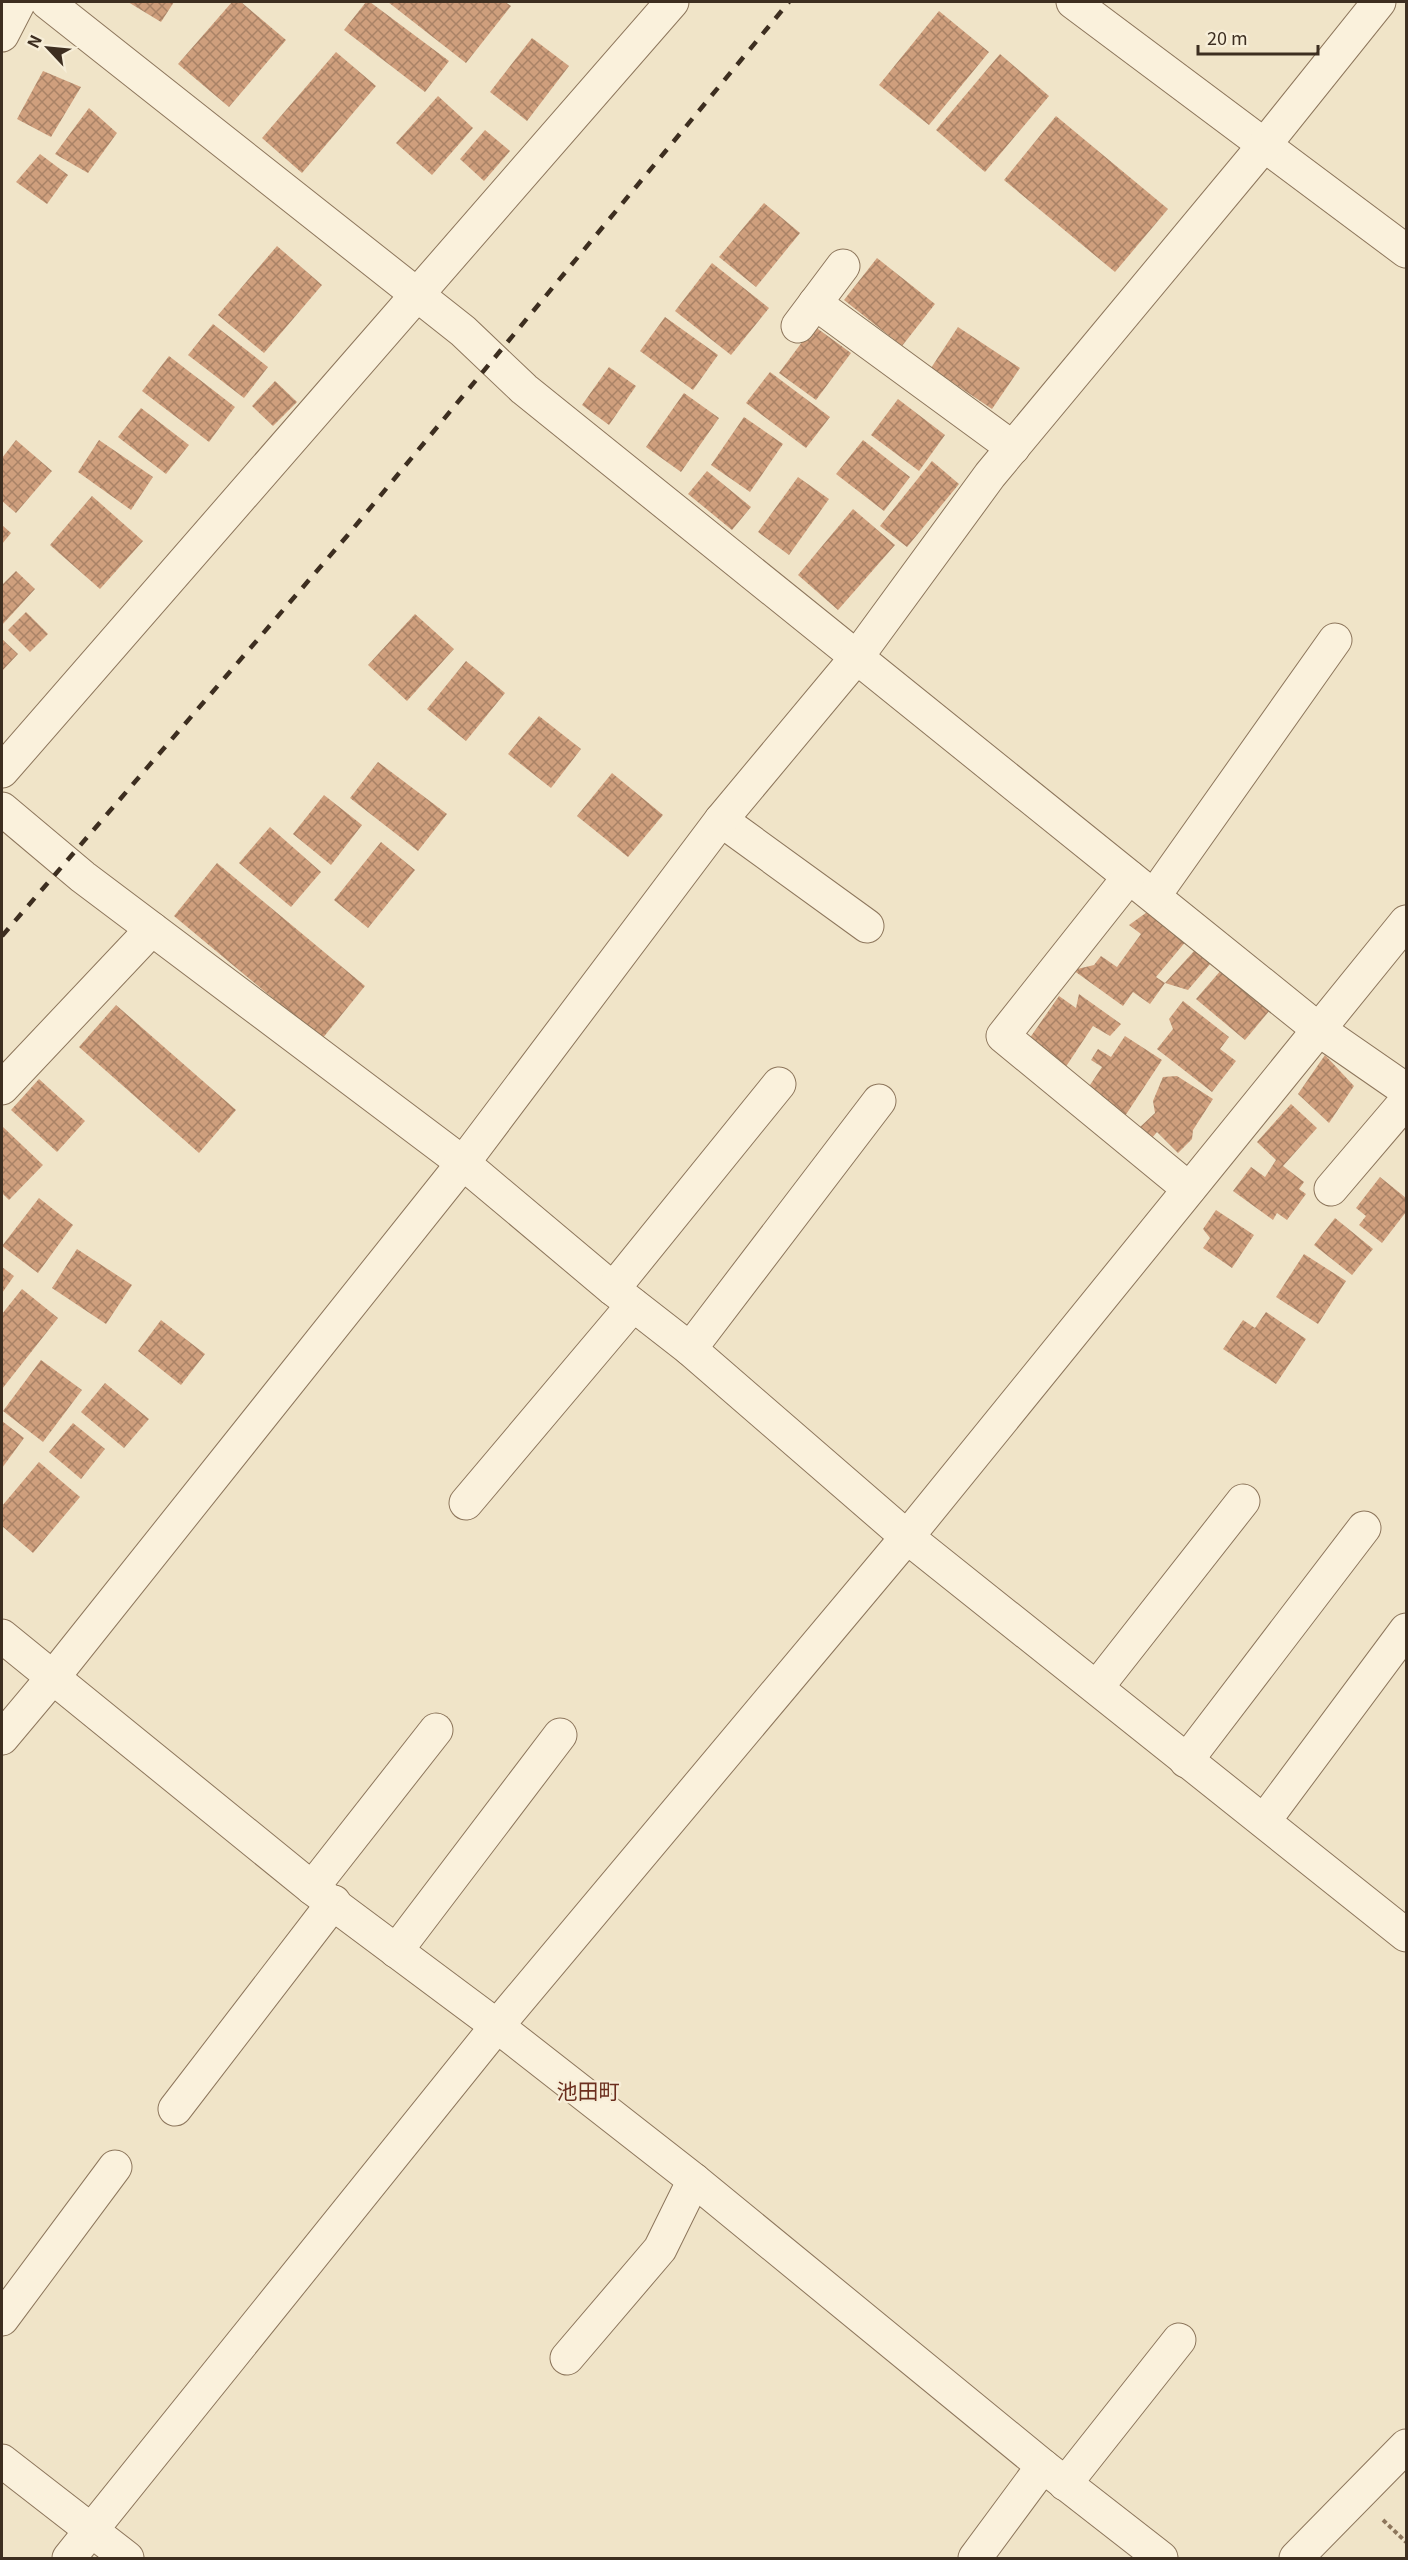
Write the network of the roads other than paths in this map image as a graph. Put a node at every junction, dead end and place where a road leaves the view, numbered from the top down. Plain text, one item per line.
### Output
1 (19, 2) edge
2 (47, 2) edge
3 (672, 2) edge
4 (1073, 2) edge
5 (1379, 2) edge
6 (2, 35) edge
7 (1266, 143) junction
8 (1407, 251) edge
9 (843, 267) dead end
10 (415, 293) junction
11 (1013, 448) junction
12 (1335, 640) dead end
13 (855, 658) junction
14 (2, 771) edge
15 (2, 809) edge
16 (721, 820) junction
17 (1142, 886) junction
18 (1407, 922) edge
19 (867, 926) dead end
20 (152, 929) junction
21 (1318, 1029) junction
22 (779, 1084) dead end
23 (2, 1088) edge
24 (1407, 1090) edge
25 (879, 1101) dead end
26 (1407, 1101) edge
27 (463, 1163) junction
28 (1189, 1189) junction
29 (1331, 1189) dead end
30 (623, 1297) junction
31 (690, 1350) junction
32 (1243, 1501) dead end
33 (466, 1503) dead end
34 (1364, 1528) dead end
35 (907, 1537) junction
36 (1407, 1630) edge
37 (2, 1636) edge
38 (54, 1676) junction
39 (1097, 1687) junction
40 (436, 1730) dead end
41 (560, 1735) dead end
42 (2, 1738) edge
43 (1186, 1761) junction
44 (1264, 1821) junction
45 (323, 1895) junction
46 (1407, 1935) edge
47 (396, 1951) junction
48 (497, 2026) junction
49 (175, 2109) dead end
50 (115, 2167) dead end
51 (694, 2180) junction
52 (2, 2319) edge
53 (1179, 2340) dead end
54 (567, 2358) dead end
55 (1407, 2446) edge
56 (2, 2461) edge
57 (1054, 2475) junction
58 (92, 2531) junction
59 (69, 2559) edge
60 (127, 2559) edge
61 (975, 2559) edge
62 (1161, 2559) edge
63 (1296, 2559) edge

1 - 6 street
2 - 10 street
3 - 10 street
4 - 7 street
5 - 7 street
7 - 8 street
7 - 11 street
9 - 11 street
10 - 13 street
10 - 14 street
11 - 13 street
12 - 17 street
13 - 16 street
13 - 17 street
15 - 20 street
16 - 19 street
16 - 27 street
17 - 21 street
17 - 28 street
18 - 21 street
20 - 23 street
20 - 27 street
21 - 24 street
21 - 28 street
22 - 30 street
25 - 31 street
26 - 29 street
27 - 30 street
27 - 38 street
28 - 35 street
30 - 31 street
30 - 33 street
31 - 35 street
32 - 39 street
34 - 43 street
35 - 39 street
35 - 48 street
36 - 44 street
37 - 38 street
38 - 42 street
38 - 45 street
39 - 43 street
40 - 45 street
41 - 47 street
43 - 44 street
44 - 46 street
45 - 47 street
45 - 49 street
47 - 48 street
48 - 51 street
48 - 58 street
50 - 52 street
51 - 54 street
51 - 57 street
53 - 57 street
55 - 63 street
56 - 58 street
57 - 61 street
57 - 62 street
58 - 59 street
58 - 60 street

